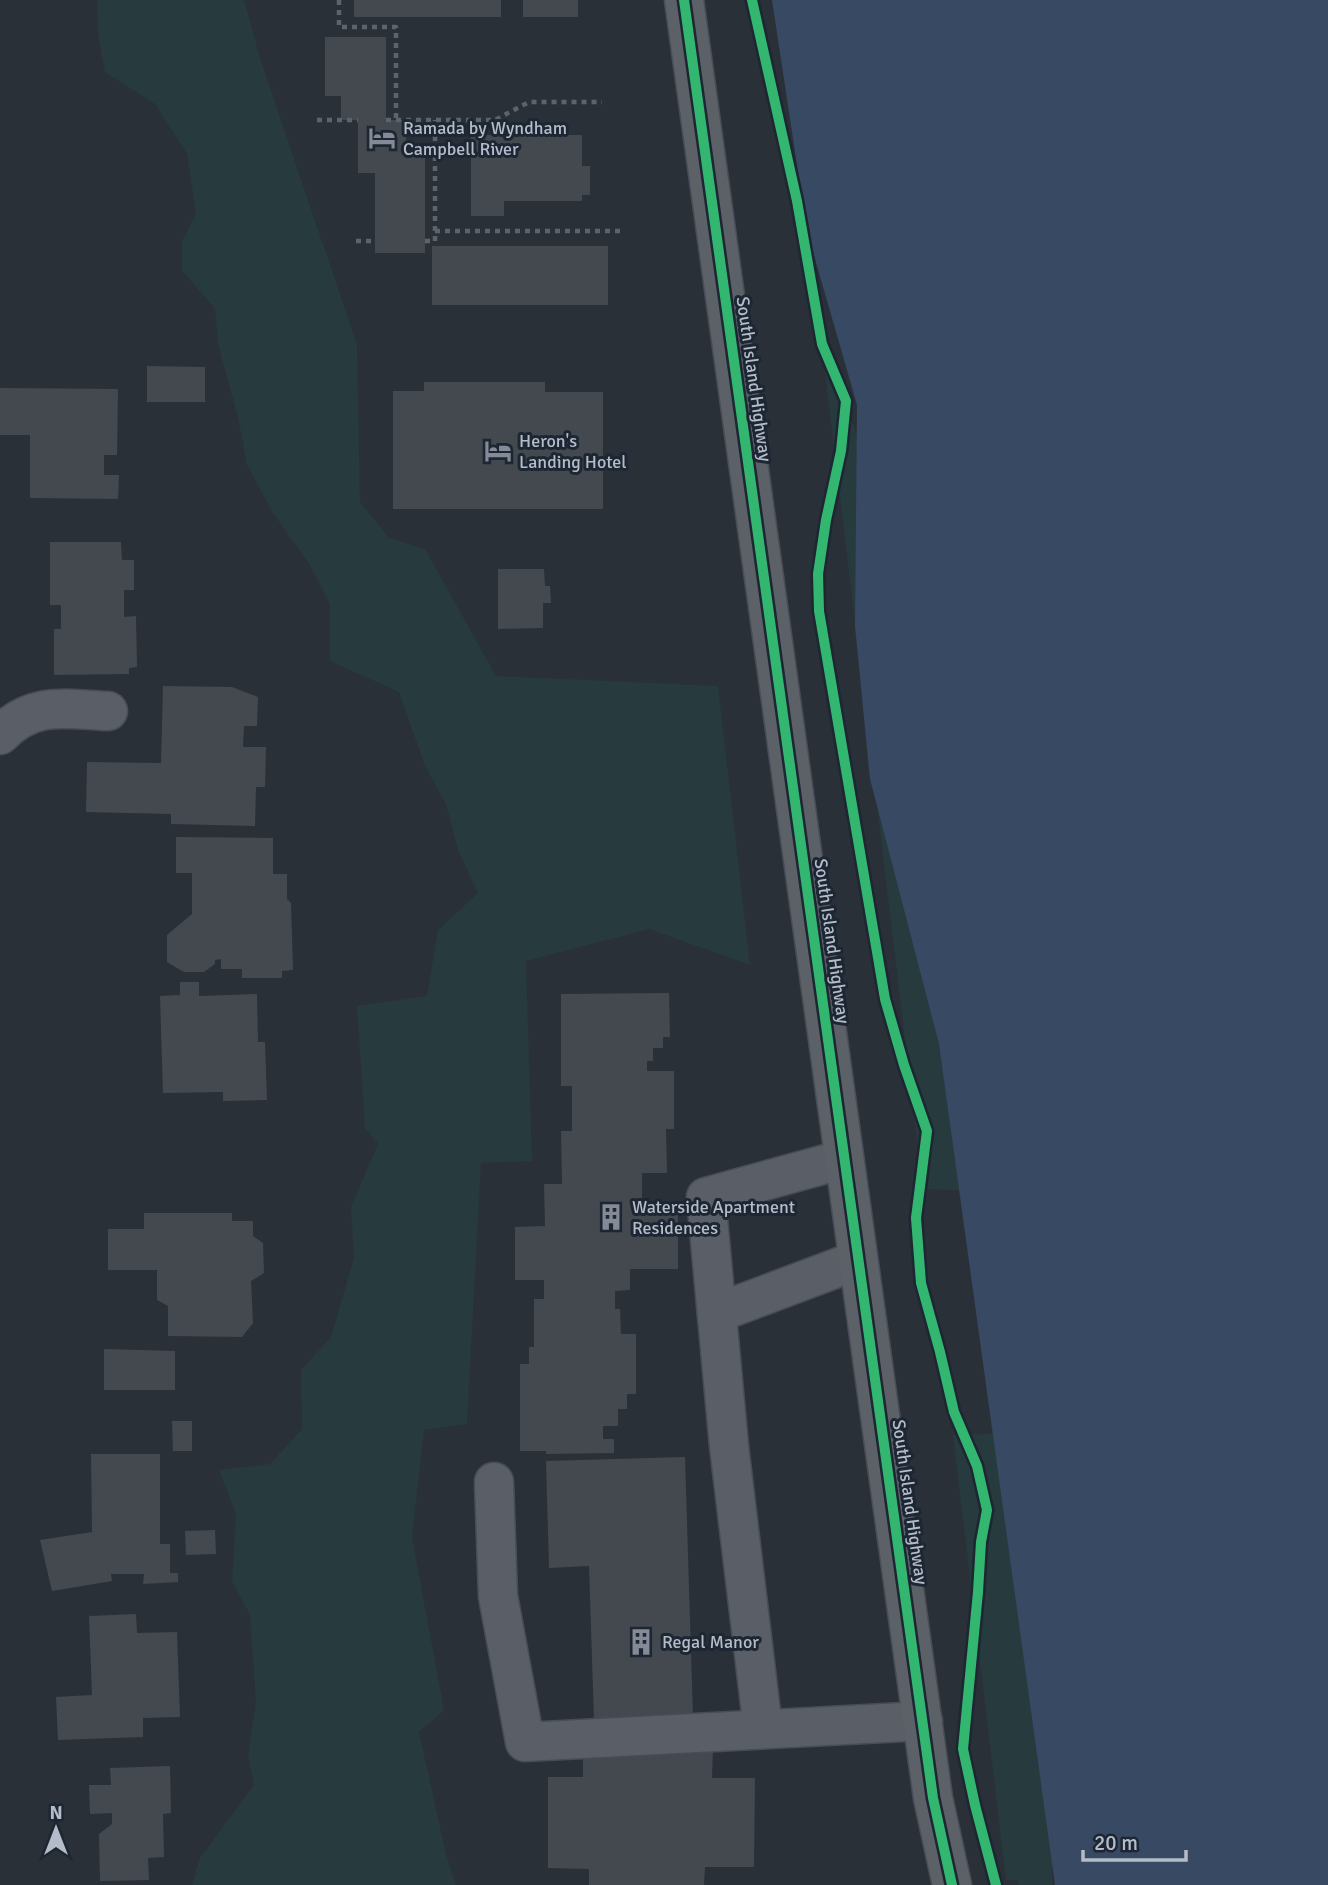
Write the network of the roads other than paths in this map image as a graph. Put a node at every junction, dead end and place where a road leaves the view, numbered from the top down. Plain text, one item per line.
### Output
1 (684, 0) edge
2 (108, 711) dead end
3 (0, 736) edge
4 (845, 1159) junction
5 (858, 1260) junction
6 (718, 1313) junction
7 (494, 1482) dead end
8 (923, 1721) junction
9 (763, 1729) junction
10 (952, 1885) edge

1 - 4 main road, South Island Highway
2 - 3 lane
4 - 5 main road, South Island Highway
4 - 6 lane
5 - 6 lane
5 - 8 main road, South Island Highway
6 - 9 lane
7 - 9 lane
8 - 9 lane
8 - 10 main road, South Island Highway

